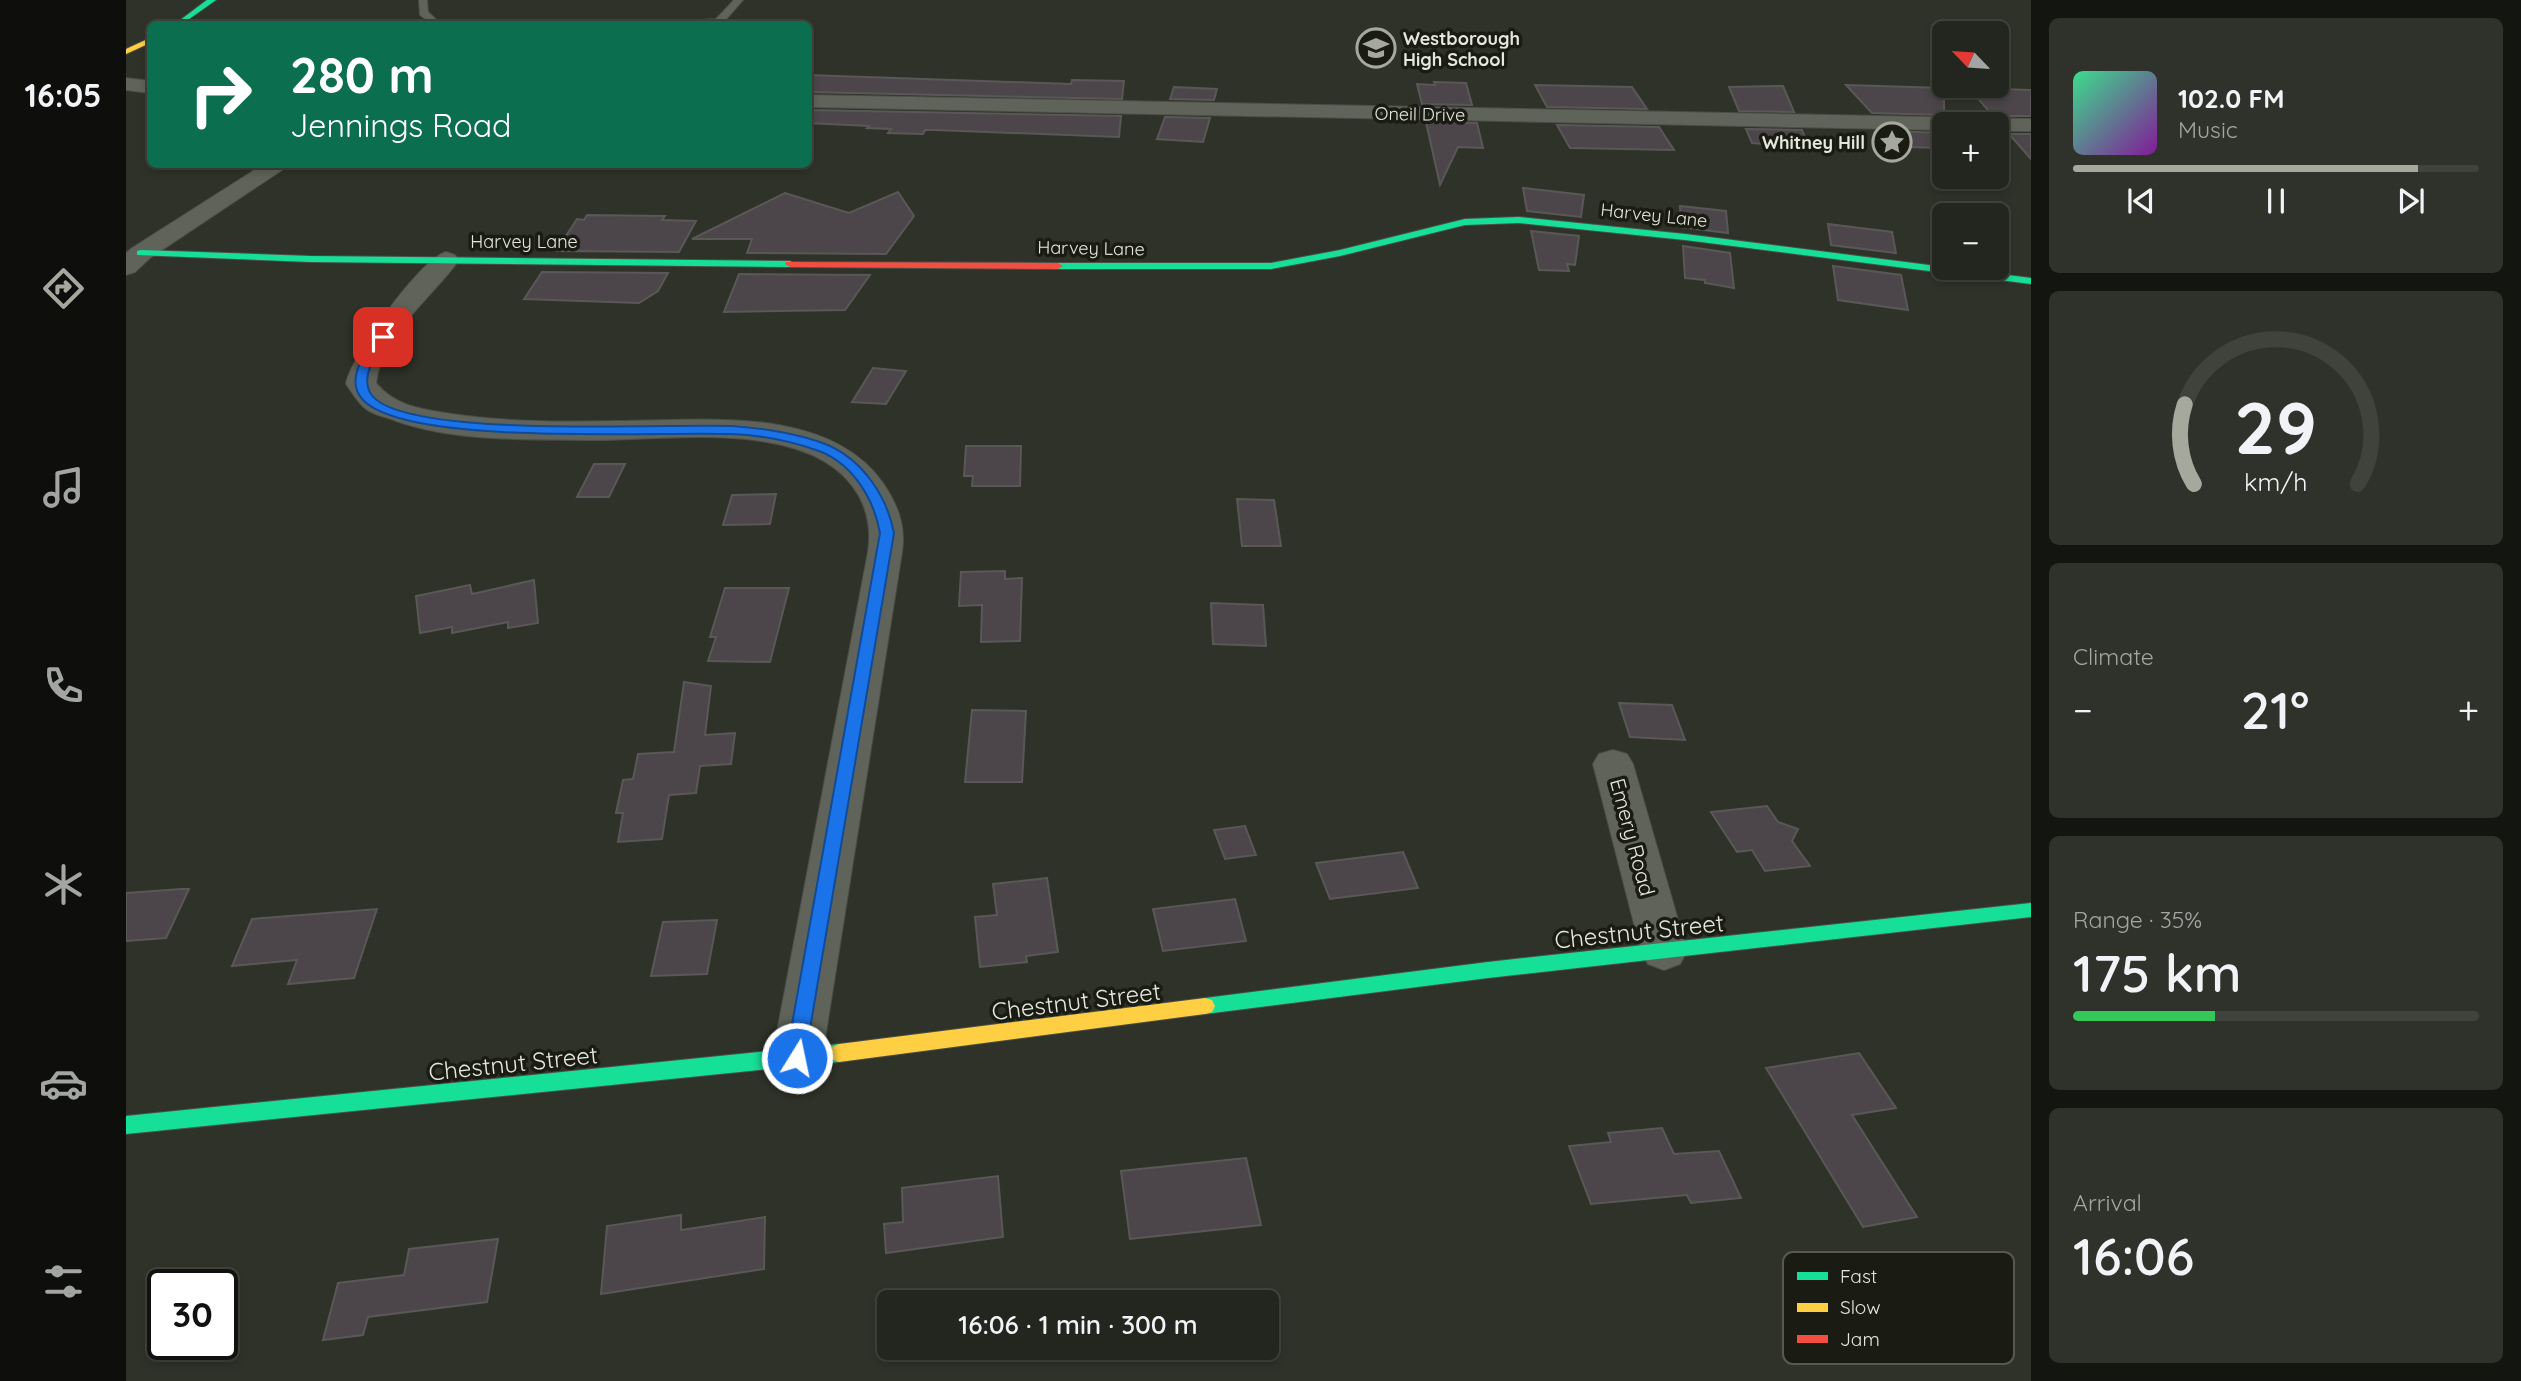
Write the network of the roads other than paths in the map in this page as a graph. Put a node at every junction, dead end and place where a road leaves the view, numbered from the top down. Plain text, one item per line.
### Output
1 (212, 0) edge
2 (423, 0) edge
3 (430, 0) edge
4 (739, 0) edge
5 (182, 21) edge
6 (433, 21) edge
7 (720, 21) edge
8 (147, 42) edge
9 (126, 52) edge
10 (126, 84) edge
11 (147, 87) edge
12 (812, 101) edge
13 (2031, 125) edge
14 (274, 168) edge
15 (134, 260) edge
16 (446, 260) junction
17 (2031, 281) edge
18 (1613, 764) dead end
19 (2031, 910) edge
20 (1664, 951) junction
21 (797, 1058) junction
22 (126, 1125) edge

1 - 5 street
2 - 3 lane
2 - 6 lane
4 - 7 lane
8 - 9 street
10 - 11 street
12 - 13 street, Oneil Drive
14 - 15 street
15 - 16 street, Harvey Lane
16 - 17 street, Harvey Lane
16 - 21 street
18 - 20 street, Emery Road
19 - 20 street, Chestnut Street
20 - 21 street, Chestnut Street
21 - 22 street, Chestnut Street

